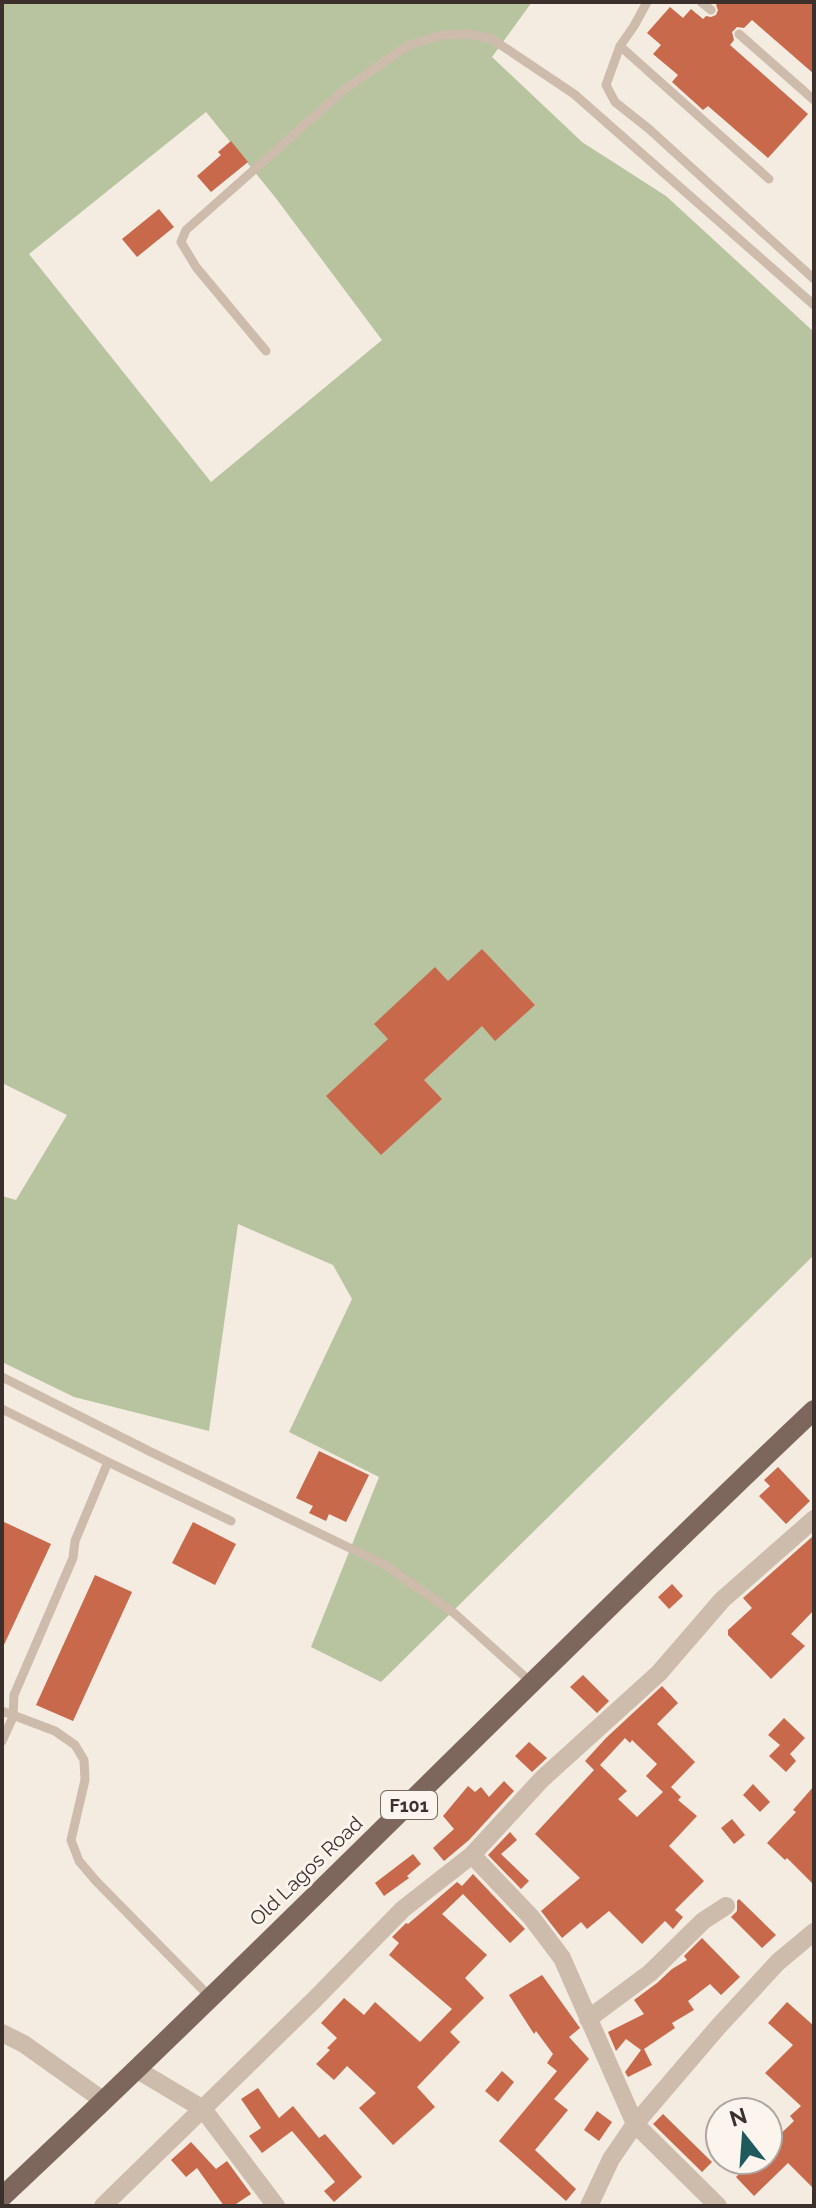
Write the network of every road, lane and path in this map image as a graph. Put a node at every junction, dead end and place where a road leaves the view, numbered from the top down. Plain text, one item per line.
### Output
1 (647, 2) edge
2 (701, 2) edge
3 (711, 10) dead end
4 (739, 34) dead end
5 (620, 46) junction
6 (814, 100) edge
7 (769, 179) dead end
8 (814, 279) edge
9 (814, 305) edge
10 (266, 351) dead end
11 (2, 1377) edge
12 (2, 1409) edge
13 (814, 1410) edge
14 (108, 1462) junction
15 (231, 1521) dead end
16 (811, 1527) edge
17 (533, 1684) junction
18 (2, 1711) edge
19 (13, 1717) junction
20 (2, 1741) edge
21 (472, 1855) junction
22 (726, 1906) dead end
23 (814, 1932) edge
24 (211, 1998) junction
25 (588, 2019) junction
26 (2, 2033) edge
27 (136, 2069) junction
28 (104, 2101) junction
29 (203, 2109) junction
30 (635, 2124) junction
31 (2, 2197) edge
32 (103, 2206) edge
33 (276, 2206) edge
34 (589, 2206) edge
35 (718, 2206) edge

1 - 5 lane
2 - 3 lane
4 - 6 lane
5 - 7 lane
5 - 8 lane
9 - 10 lane
11 - 17 lane
12 - 14 lane
13 - 17 main road, Old Lagos Road / F101
14 - 15 lane
14 - 19 lane
16 - 21 street
17 - 24 main road, Old Lagos Road / F101
18 - 19 lane
19 - 20 lane
19 - 24 lane
21 - 25 street
21 - 29 street
22 - 25 street
23 - 30 street
24 - 27 main road, Old Lagos Road / F101
25 - 30 street
26 - 28 street
27 - 28 main road, Old Lagos Road / F101
27 - 29 street
28 - 31 main road, Old Lagos Road / F101
29 - 32 street
29 - 33 street
30 - 34 street
30 - 35 street

